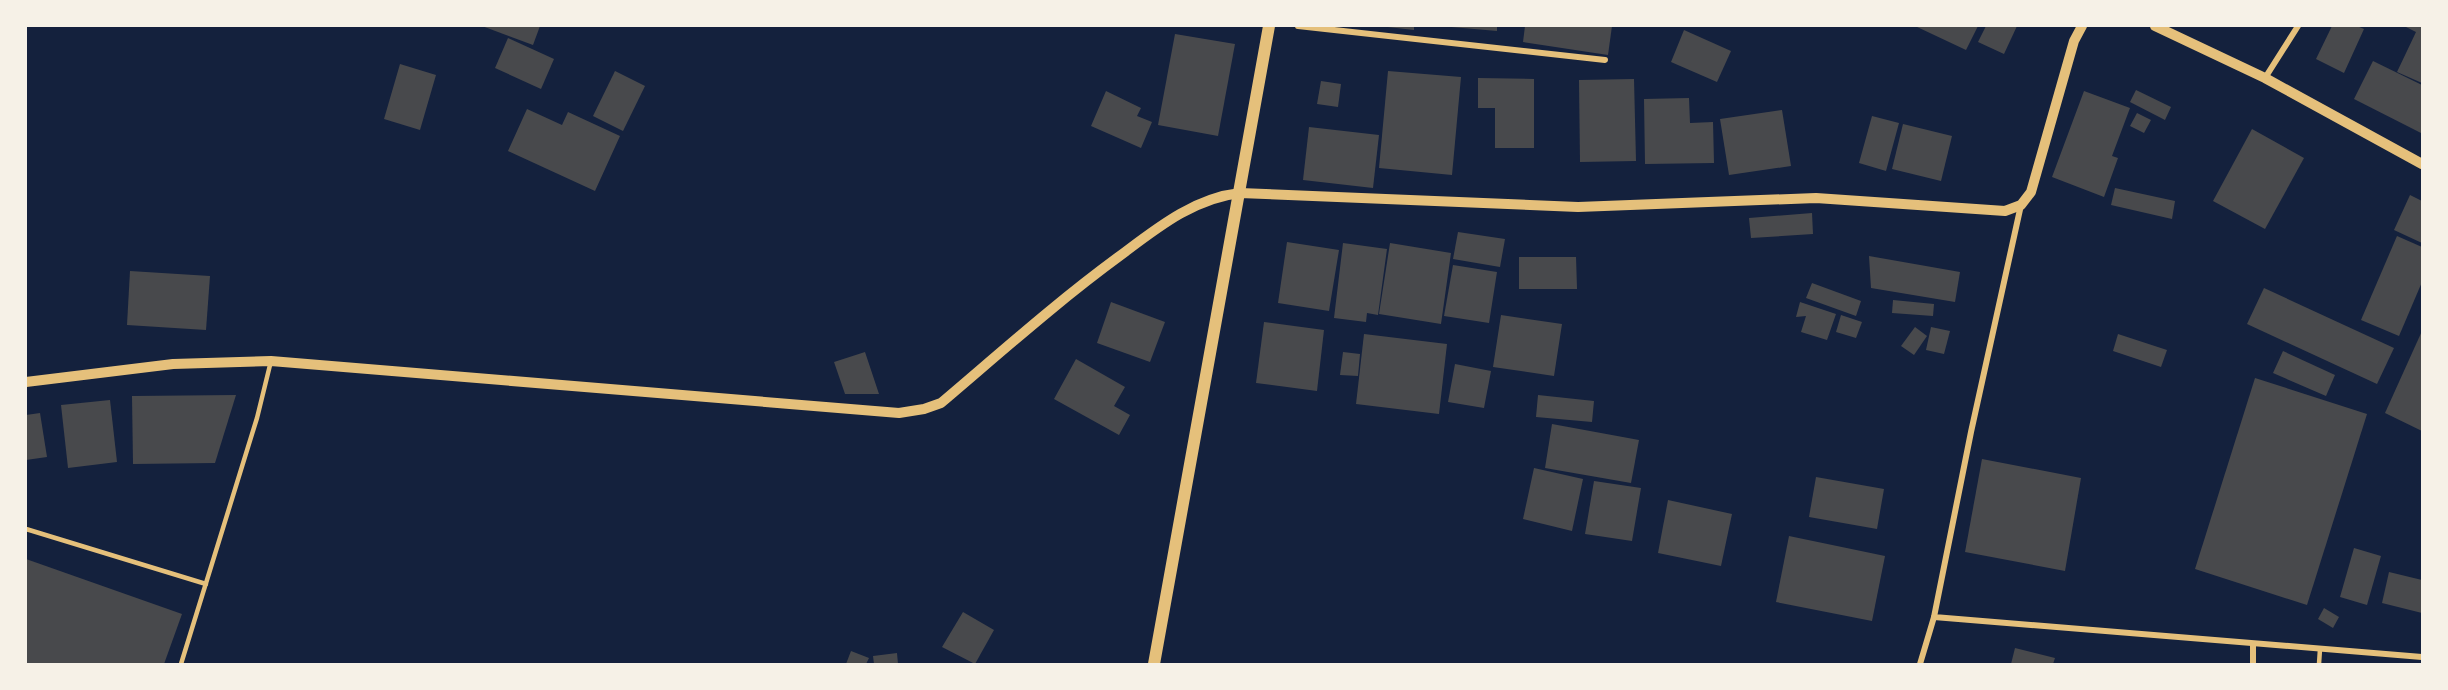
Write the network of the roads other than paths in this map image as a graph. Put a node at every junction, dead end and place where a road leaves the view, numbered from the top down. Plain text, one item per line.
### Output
1 (1269, 26) edge
2 (1298, 26) edge
3 (2155, 26) edge
4 (2298, 26) edge
5 (2079, 28) edge
6 (1605, 60) dead end
7 (2265, 78) junction
8 (2422, 165) edge
9 (1240, 193) junction
10 (2021, 205) junction
11 (271, 361) junction
12 (26, 382) edge
13 (26, 529) edge
14 (206, 584) junction
15 (1934, 617) junction
16 (2253, 644) junction
17 (2320, 649) junction
18 (2422, 657) edge
19 (181, 664) edge
20 (1154, 664) edge
21 (1920, 664) edge
22 (2253, 664) edge
23 (2319, 664) edge

1 - 9 main road
2 - 6 street
3 - 7 street
4 - 7 street
5 - 10 street
7 - 8 street
9 - 10 street
9 - 11 street
9 - 20 main road
10 - 15 street
11 - 12 street
11 - 14 lane
13 - 14 lane
14 - 19 lane
15 - 16 street
15 - 21 street
16 - 17 street
16 - 22 street
17 - 18 street
17 - 23 lane

